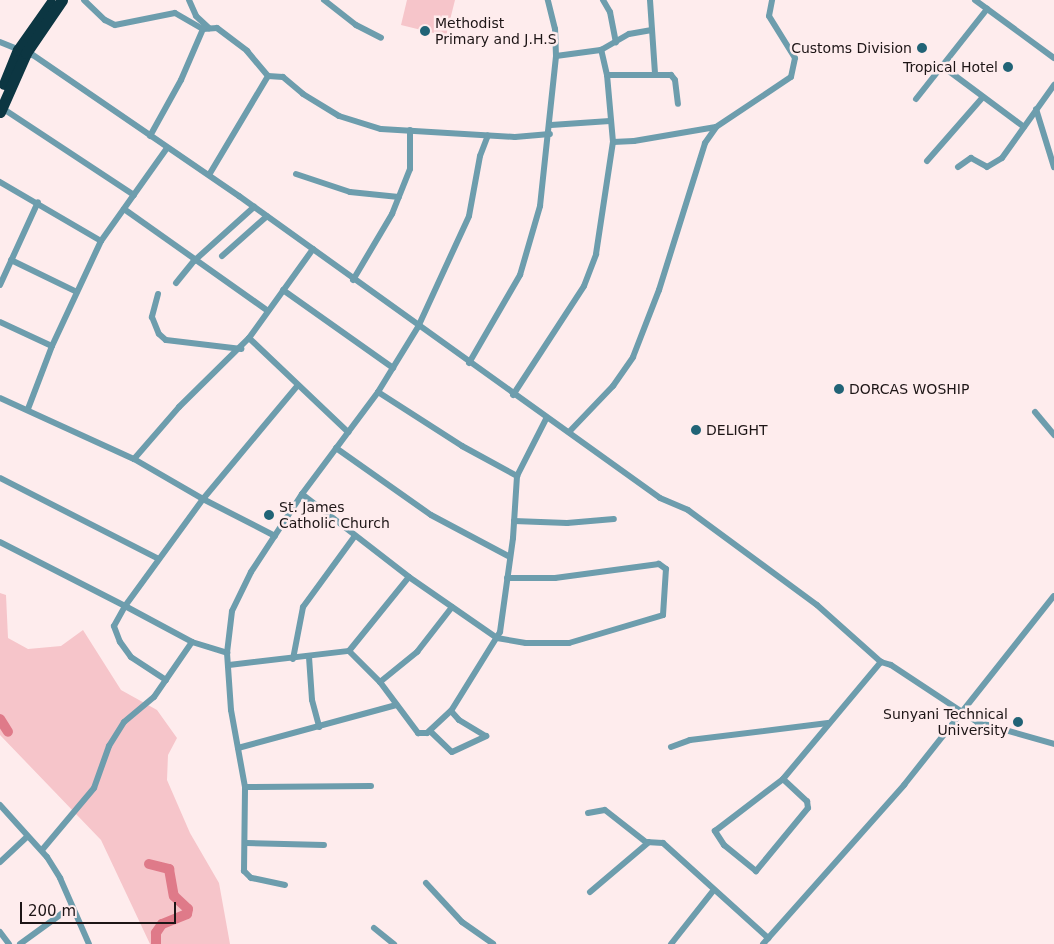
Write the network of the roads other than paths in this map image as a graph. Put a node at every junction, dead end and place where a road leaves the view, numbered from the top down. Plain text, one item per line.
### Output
1 (53, 0) edge
2 (62, 0) edge
3 (84, 0) edge
4 (190, 0) edge
5 (324, 0) edge
6 (548, 0) edge
7 (603, 0) edge
8 (650, 0) edge
9 (772, 0) edge
10 (975, 0) edge
11 (987, 9) junction
12 (206, 28) junction
13 (652, 30) junction
14 (381, 38) dead end
15 (0, 42) edge
16 (616, 42) junction
17 (601, 50) junction
18 (22, 51) junction
19 (556, 56) junction
20 (1054, 58) edge
21 (942, 66) junction
22 (655, 73) junction
23 (607, 75) junction
24 (268, 76) junction
25 (1054, 85) edge
26 (0, 94) edge
27 (983, 97) junction
28 (916, 99) dead end
29 (678, 104) dead end
30 (1036, 109) junction
31 (1, 110) edge
32 (610, 121) junction
33 (550, 125) junction
34 (716, 127) junction
35 (1024, 127) junction
36 (410, 130) junction
37 (550, 134) junction
38 (488, 135) junction
39 (150, 136) junction
40 (612, 142) junction
41 (167, 148) junction
42 (927, 161) dead end
43 (958, 167) dead end
44 (1054, 167) edge
45 (296, 174) dead end
46 (209, 175) junction
47 (0, 182) edge
48 (134, 195) junction
49 (399, 197) junction
50 (38, 202) junction
51 (254, 207) junction
52 (124, 209) junction
53 (267, 216) junction
54 (102, 241) junction
55 (313, 249) junction
56 (222, 256) dead end
57 (11, 260) junction
58 (194, 261) junction
59 (353, 280) junction
60 (176, 283) dead end
61 (0, 285) edge
62 (283, 290) junction
63 (77, 292) junction
64 (158, 294) dead end
65 (268, 312) junction
66 (0, 322) edge
67 (418, 327) junction
68 (249, 338) junction
69 (52, 346) junction
70 (240, 349) junction
71 (469, 363) junction
72 (393, 368) junction
73 (297, 386) junction
74 (378, 392) junction
75 (513, 396) junction
76 (0, 398) edge
77 (28, 409) junction
78 (1035, 412) dead end
79 (546, 418) junction
80 (348, 432) junction
81 (569, 432) junction
82 (1054, 435) edge
83 (336, 448) junction
84 (134, 459) junction
85 (516, 476) junction
86 (0, 478) edge
87 (302, 494) junction
88 (203, 499) junction
89 (614, 519) dead end
90 (514, 521) junction
91 (275, 536) junction
92 (354, 536) junction
93 (0, 542) edge
94 (510, 557) junction
95 (159, 559) junction
96 (409, 577) junction
97 (507, 578) junction
98 (1054, 596) edge
99 (125, 606) junction
100 (452, 607) junction
101 (496, 638) junction
102 (192, 642) junction
103 (349, 651) junction
104 (227, 653) junction
105 (309, 657) junction
106 (293, 659) junction
107 (881, 662) junction
108 (229, 665) junction
109 (166, 680) junction
110 (380, 682) junction
111 (396, 705) junction
112 (451, 711) junction
113 (960, 712) junction
114 (828, 723) junction
115 (319, 727) junction
116 (430, 731) junction
117 (1054, 744) edge
118 (670, 747) dead end
119 (238, 748) junction
120 (783, 779) junction
121 (371, 786) dead end
122 (245, 787) junction
123 (0, 806) edge
124 (588, 813) dead end
125 (28, 837) junction
126 (649, 842) junction
127 (246, 843) junction
128 (324, 845) dead end
129 (42, 850) junction
130 (0, 862) edge
131 (426, 884) dead end
132 (285, 885) dead end
133 (713, 891) junction
134 (590, 892) dead end
135 (71, 907) junction
136 (374, 928) dead end
137 (0, 932) edge
138 (768, 938) junction
139 (9, 944) edge
140 (20, 944) edge
141 (89, 944) edge
142 (394, 944) edge
143 (493, 944) edge
144 (671, 944) edge
145 (763, 944) edge

1 - 18 highway
2 - 18 highway
3 - 12 street
4 - 12 street
5 - 14 street
6 - 19 street
7 - 16 street
8 - 13 street
9 - 34 street
10 - 11 street
11 - 20 street
11 - 21 street
12 - 24 street
12 - 39 street
13 - 16 street
13 - 22 street
15 - 18 street
16 - 17 street
17 - 19 street
17 - 23 street
18 - 26 highway
18 - 31 highway
18 - 39 street
19 - 33 street
21 - 27 street
21 - 28 street
22 - 23 street
22 - 29 street
23 - 32 street
24 - 36 street
24 - 46 street
25 - 30 street
27 - 35 street
27 - 42 street
30 - 35 street
30 - 44 street
31 - 48 street
32 - 33 street
32 - 40 street
33 - 37 street
34 - 40 street
34 - 81 street
35 - 43 street
36 - 38 street
36 - 49 street
37 - 38 street
37 - 71 street
38 - 67 street
39 - 41 street
40 - 75 street
41 - 46 street
41 - 48 street
45 - 49 street
46 - 51 street
47 - 50 street
48 - 52 street
49 - 59 street
50 - 54 street
50 - 57 street
51 - 53 street
51 - 58 street
52 - 54 street
52 - 58 street
53 - 55 street
53 - 56 street
54 - 63 street
55 - 59 street
55 - 62 street
57 - 61 street
57 - 63 street
58 - 60 street
58 - 65 street
59 - 67 street
62 - 65 street
62 - 72 street
63 - 69 street
64 - 70 street
65 - 68 street
66 - 69 street
67 - 71 street
67 - 72 street
68 - 70 street
68 - 73 street
69 - 77 street
70 - 84 street
71 - 75 street
72 - 74 street
73 - 80 street
73 - 88 street
74 - 80 street
74 - 85 street
75 - 79 street
76 - 77 street
77 - 84 street
78 - 82 street
79 - 81 street
79 - 85 street
80 - 83 street
81 - 107 street
83 - 87 street
83 - 94 street
84 - 88 street
85 - 90 street
86 - 95 street
87 - 91 street
87 - 92 street
88 - 91 street
88 - 95 street
89 - 90 street
90 - 94 street
91 - 104 street
92 - 96 street
92 - 106 street
93 - 99 street
94 - 97 street
95 - 99 street
96 - 100 street
96 - 103 street
97 - 101 street
97 - 101 street
98 - 113 street
99 - 102 street
99 - 109 street
100 - 101 street
100 - 110 street
101 - 112 street
102 - 104 street
102 - 109 street
103 - 105 street
103 - 110 street
104 - 108 street
105 - 106 street
105 - 115 street
106 - 108 street
107 - 113 street
107 - 114 street
108 - 119 street
109 - 129 street
110 - 111 street
111 - 115 street
111 - 116 street
112 - 116 street
112 - 116 street
113 - 117 street
113 - 138 street
114 - 118 street
114 - 120 street
115 - 119 street
119 - 122 street
120 - 120 street
121 - 122 street
122 - 127 street
123 - 125 street
124 - 126 street
125 - 129 street
125 - 130 street
126 - 133 street
126 - 134 street
127 - 128 street
127 - 132 street
129 - 135 street
131 - 143 street
133 - 138 street
133 - 144 street
135 - 140 street
135 - 141 street
136 - 142 street
137 - 139 street
138 - 145 street

